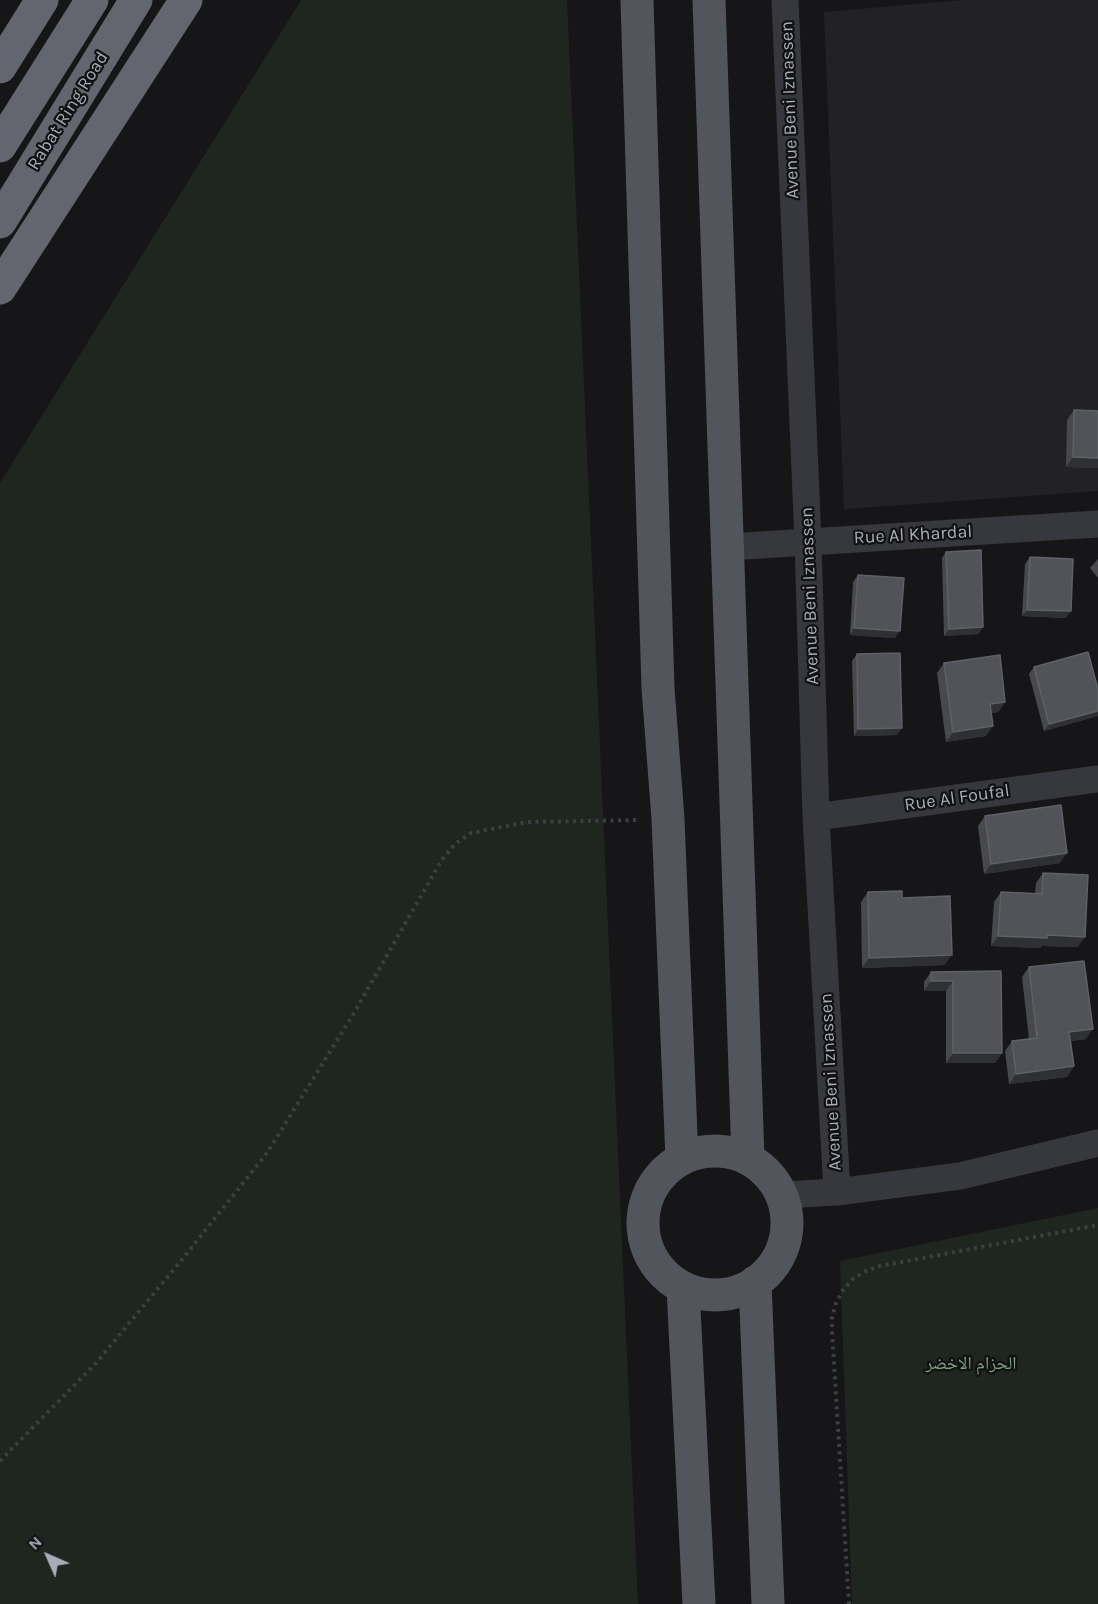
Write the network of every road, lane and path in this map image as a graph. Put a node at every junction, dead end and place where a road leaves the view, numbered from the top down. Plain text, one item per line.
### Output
1 (42, 0) edge
2 (92, 0) edge
3 (136, 0) edge
4 (186, 0) edge
5 (637, 0) edge
6 (709, 0) edge
7 (785, 0) edge
8 (0, 67) edge
9 (0, 146) edge
10 (0, 222) edge
11 (0, 288) edge
12 (1098, 524) edge
13 (808, 541) junction
14 (728, 547) junction
15 (1098, 779) edge
16 (816, 817) junction
17 (668, 819) junction
18 (1098, 1143) edge
19 (748, 1159) junction
20 (682, 1160) junction
21 (837, 1192) junction
22 (782, 1195) junction
23 (1098, 1225) edge
24 (755, 1282) junction
25 (683, 1288) junction
26 (0, 1461) edge
27 (699, 1604) edge
28 (768, 1604) edge
29 (849, 1604) edge

1 - 8 highway
2 - 9 highway
3 - 10 highway, Rabat Ring Road
4 - 11 highway
5 - 17 main road
6 - 14 main road
7 - 13 street, Avenue Beni Iznassen
12 - 13 street, Rue Al Khardal
13 - 14 street, Rue Al Khardal
13 - 16 street, Avenue Beni Iznassen
14 - 19 main road
15 - 16 street, Rue Al Foufal
16 - 21 street, Avenue Beni Iznassen
17 - 20 main road
17 - 26 path
18 - 21 street
19 - 20 main road
19 - 22 main road
20 - 25 main road
21 - 22 street
22 - 24 main road
23 - 29 path
24 - 25 main road
24 - 28 main road
25 - 27 main road

